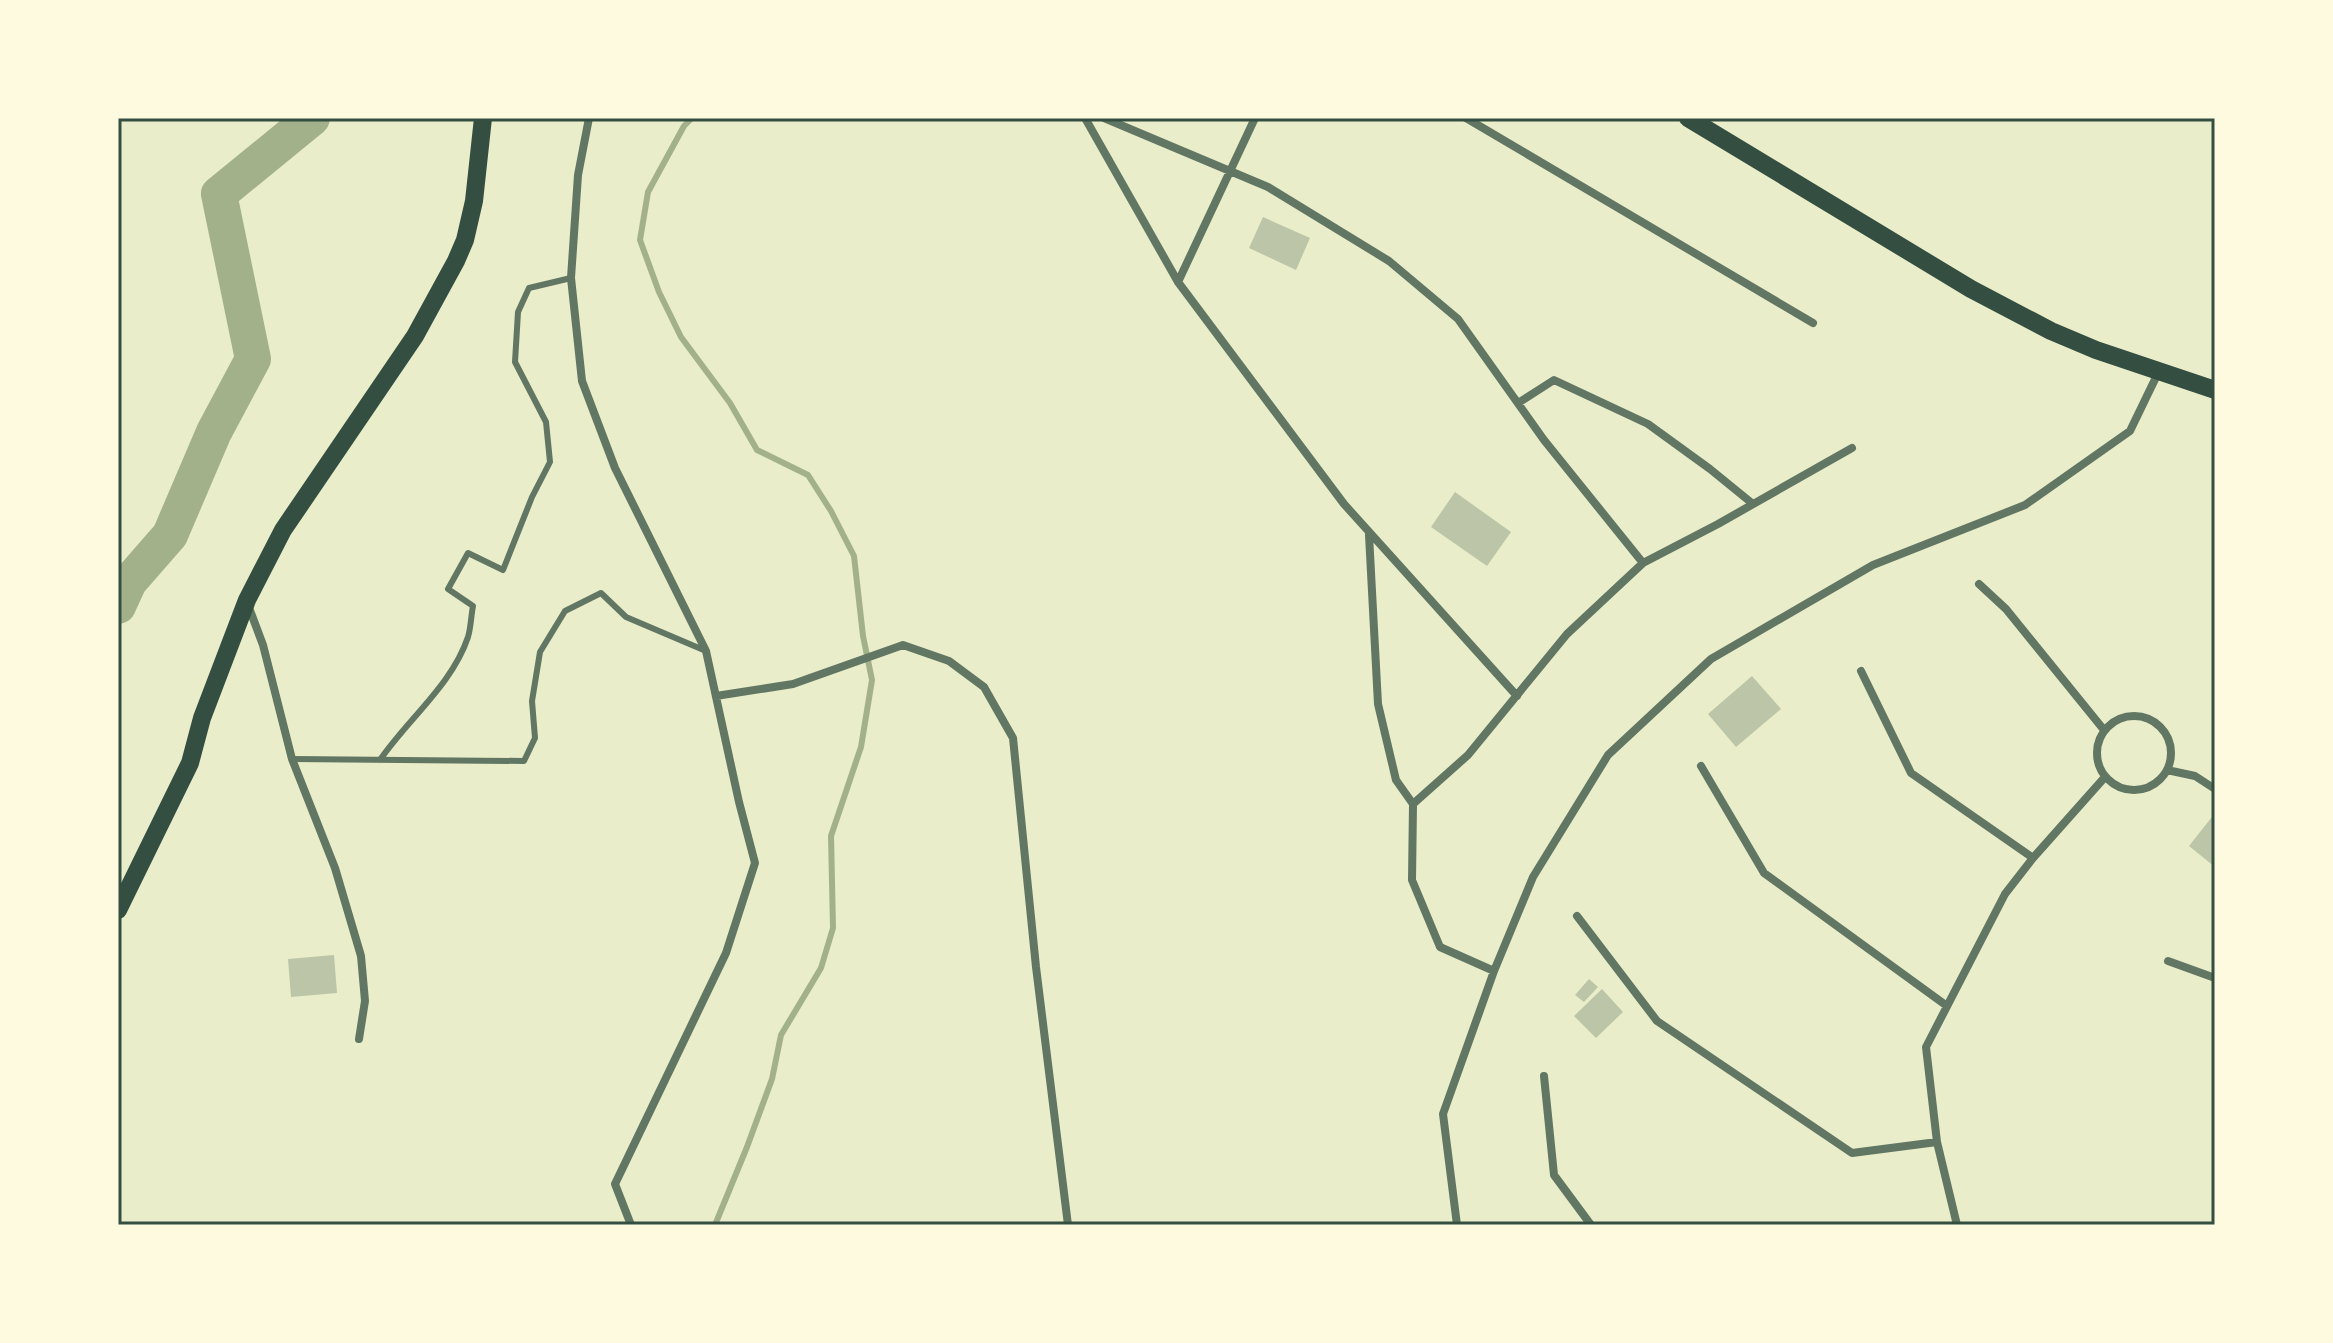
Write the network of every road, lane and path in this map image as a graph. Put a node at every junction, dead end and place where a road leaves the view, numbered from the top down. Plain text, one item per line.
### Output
1 (483, 118) edge
2 (589, 118) edge
3 (1085, 118) edge
4 (1104, 118) edge
5 (1255, 118) edge
6 (1466, 118) edge
7 (1688, 118) edge
8 (1230, 171) junction
9 (571, 278) junction
10 (1178, 282) junction
11 (1813, 323) dead end
12 (2160, 371) junction
13 (2215, 390) edge
14 (1518, 403) junction
15 (1852, 448) dead end
16 (1753, 504) junction
17 (1369, 534) junction
18 (1643, 563) junction
19 (1979, 584) dead end
20 (247, 600) junction
21 (706, 651) junction
22 (1861, 671) dead end
23 (716, 696) junction
24 (1517, 696) junction
25 (2104, 730) junction
26 (292, 759) junction
27 (380, 760) junction
28 (1701, 766) dead end
29 (2167, 770) junction
30 (2105, 777) junction
31 (2215, 789) edge
32 (1413, 804) junction
33 (2033, 858) junction
34 (118, 910) edge
35 (1577, 916) dead end
36 (2168, 961) dead end
37 (1494, 971) junction
38 (2215, 978) edge
39 (1947, 1006) junction
40 (359, 1039) dead end
41 (1544, 1076) dead end
42 (1937, 1142) junction
43 (631, 1225) edge
44 (1068, 1225) edge
45 (1457, 1225) edge
46 (1591, 1225) edge
47 (1957, 1225) edge

1 - 20 main road
2 - 9 street
3 - 10 street
4 - 8 street
5 - 8 street
6 - 11 street
7 - 12 main road
8 - 10 street
8 - 14 street
9 - 21 street
9 - 27 lane
10 - 17 street
12 - 13 main road
12 - 37 street
14 - 16 street
14 - 18 street
15 - 16 street
16 - 18 street
17 - 24 street
17 - 32 street
18 - 24 street
19 - 25 street
20 - 26 street
20 - 34 main road
21 - 23 street
21 - 27 lane
22 - 33 street
23 - 43 street
23 - 44 street
24 - 32 street
25 - 29 street
25 - 30 street
26 - 27 lane
26 - 40 street
28 - 39 street
29 - 30 street
29 - 31 street
30 - 33 street
32 - 37 street
33 - 39 street
35 - 42 street
36 - 38 street
37 - 45 street
39 - 42 street
41 - 46 street
42 - 47 street

